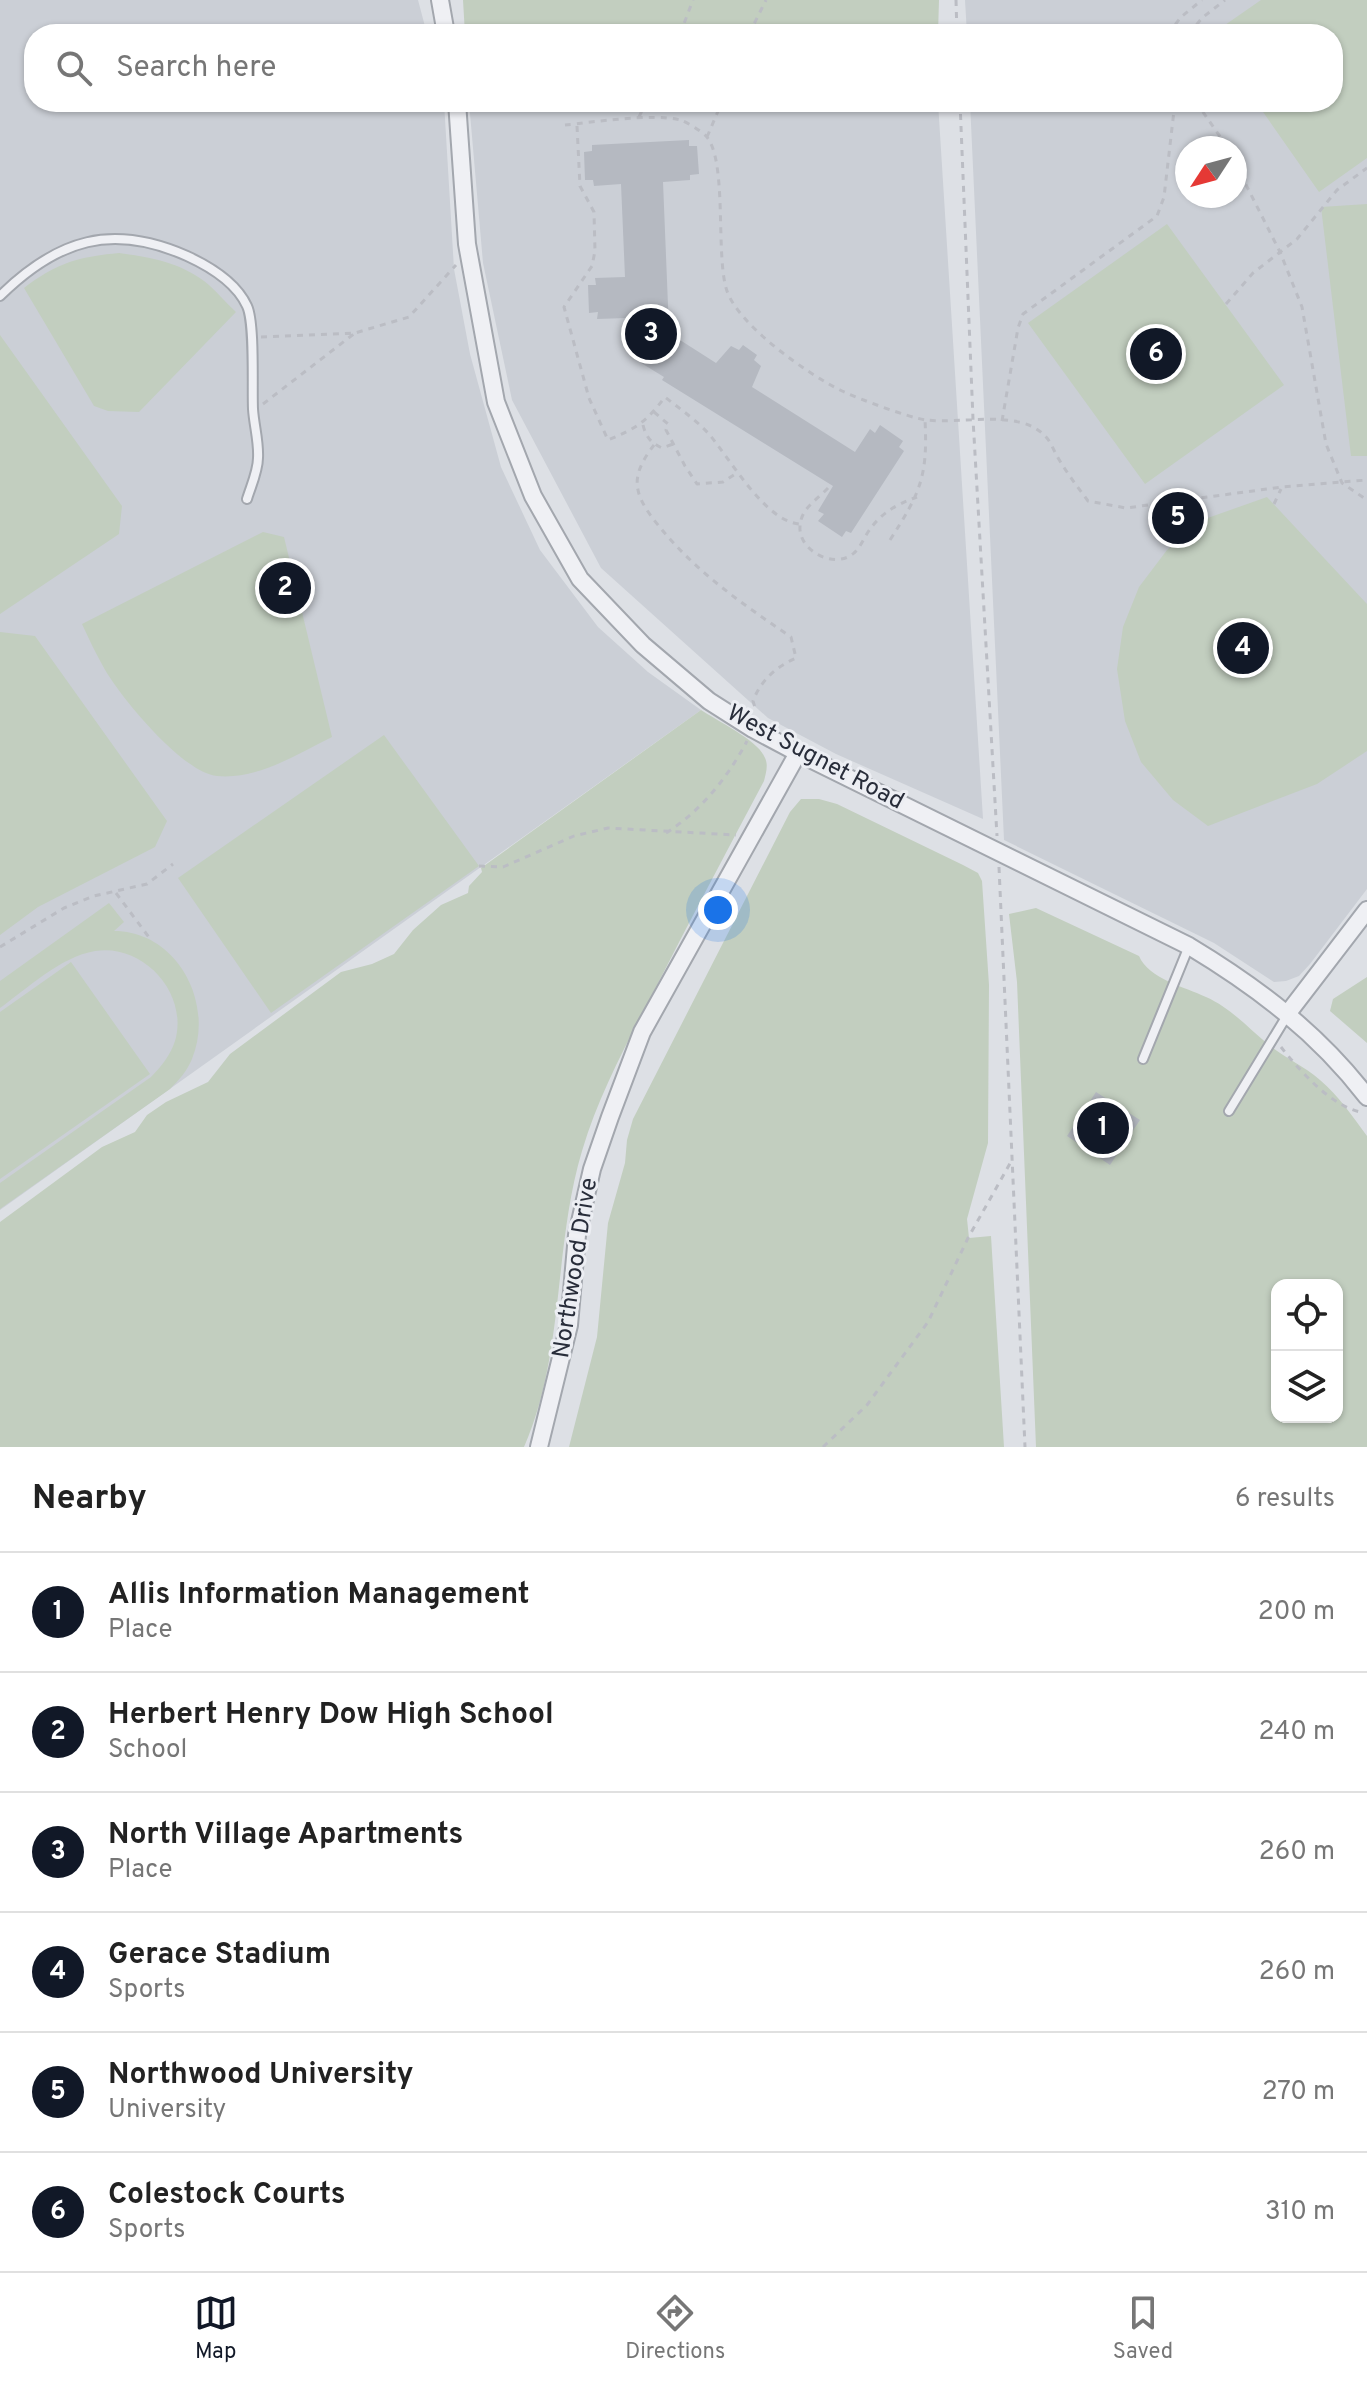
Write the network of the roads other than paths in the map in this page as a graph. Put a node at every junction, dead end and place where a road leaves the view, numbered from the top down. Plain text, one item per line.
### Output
1 (440, 0) edge
2 (444, 24) edge
3 (458, 112) edge
4 (0, 296) edge
5 (247, 499) dead end
6 (798, 753) junction
7 (1367, 910) edge
8 (1189, 946) junction
9 (1288, 1013) junction
10 (1143, 1059) dead end
11 (1367, 1097) edge
12 (1229, 1111) dead end
13 (539, 1447) edge

1 - 2 street
3 - 6 street, West Sugnet Road
4 - 5 lane
6 - 8 street, West Sugnet Road
6 - 13 street, Northwood Drive
7 - 9 street
8 - 9 street, West Sugnet Road
8 - 10 lane
9 - 11 street, West Sugnet Road
9 - 12 lane

